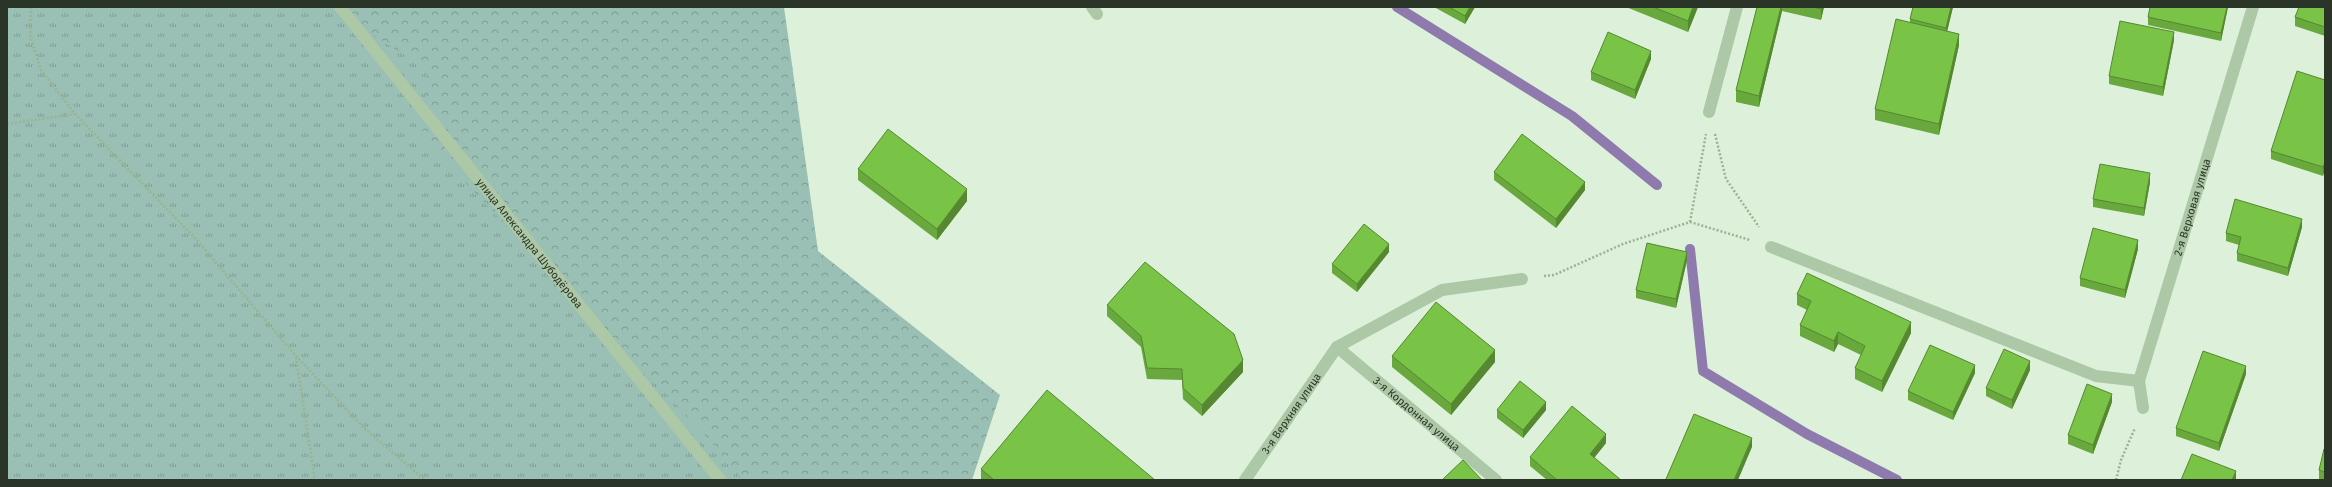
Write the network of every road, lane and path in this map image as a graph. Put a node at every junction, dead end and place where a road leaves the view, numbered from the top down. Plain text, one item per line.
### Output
1 (31, 7) edge
2 (340, 7) edge
3 (1737, 7) edge
4 (2254, 7) edge
5 (1709, 112) junction
6 (75, 114) junction
7 (7, 124) edge
8 (1690, 222) junction
9 (1771, 246) junction
10 (1554, 274) dead end
11 (1522, 279) dead end
12 (1337, 347) junction
13 (296, 356) junction
14 (2139, 381) junction
15 (2143, 408) dead end
16 (2135, 427) dead end
17 (315, 480) edge
18 (425, 480) edge
19 (720, 480) edge
20 (1245, 480) edge
21 (1496, 480) edge
22 (2116, 480) edge

1 - 6 path
2 - 19 street, улица Александра Шубодёрова
3 - 5 street
4 - 14 street, 2-я Верховая улица
5 - 8 path
5 - 9 path
6 - 7 path
6 - 13 path
8 - 9 path
8 - 10 path
9 - 14 street
11 - 12 street
12 - 20 street, 3-я Верхняя улица
12 - 21 street, 3-я Кордонная улица
13 - 17 path
13 - 18 path
14 - 15 street, 2-я Верховая улица
16 - 22 path

